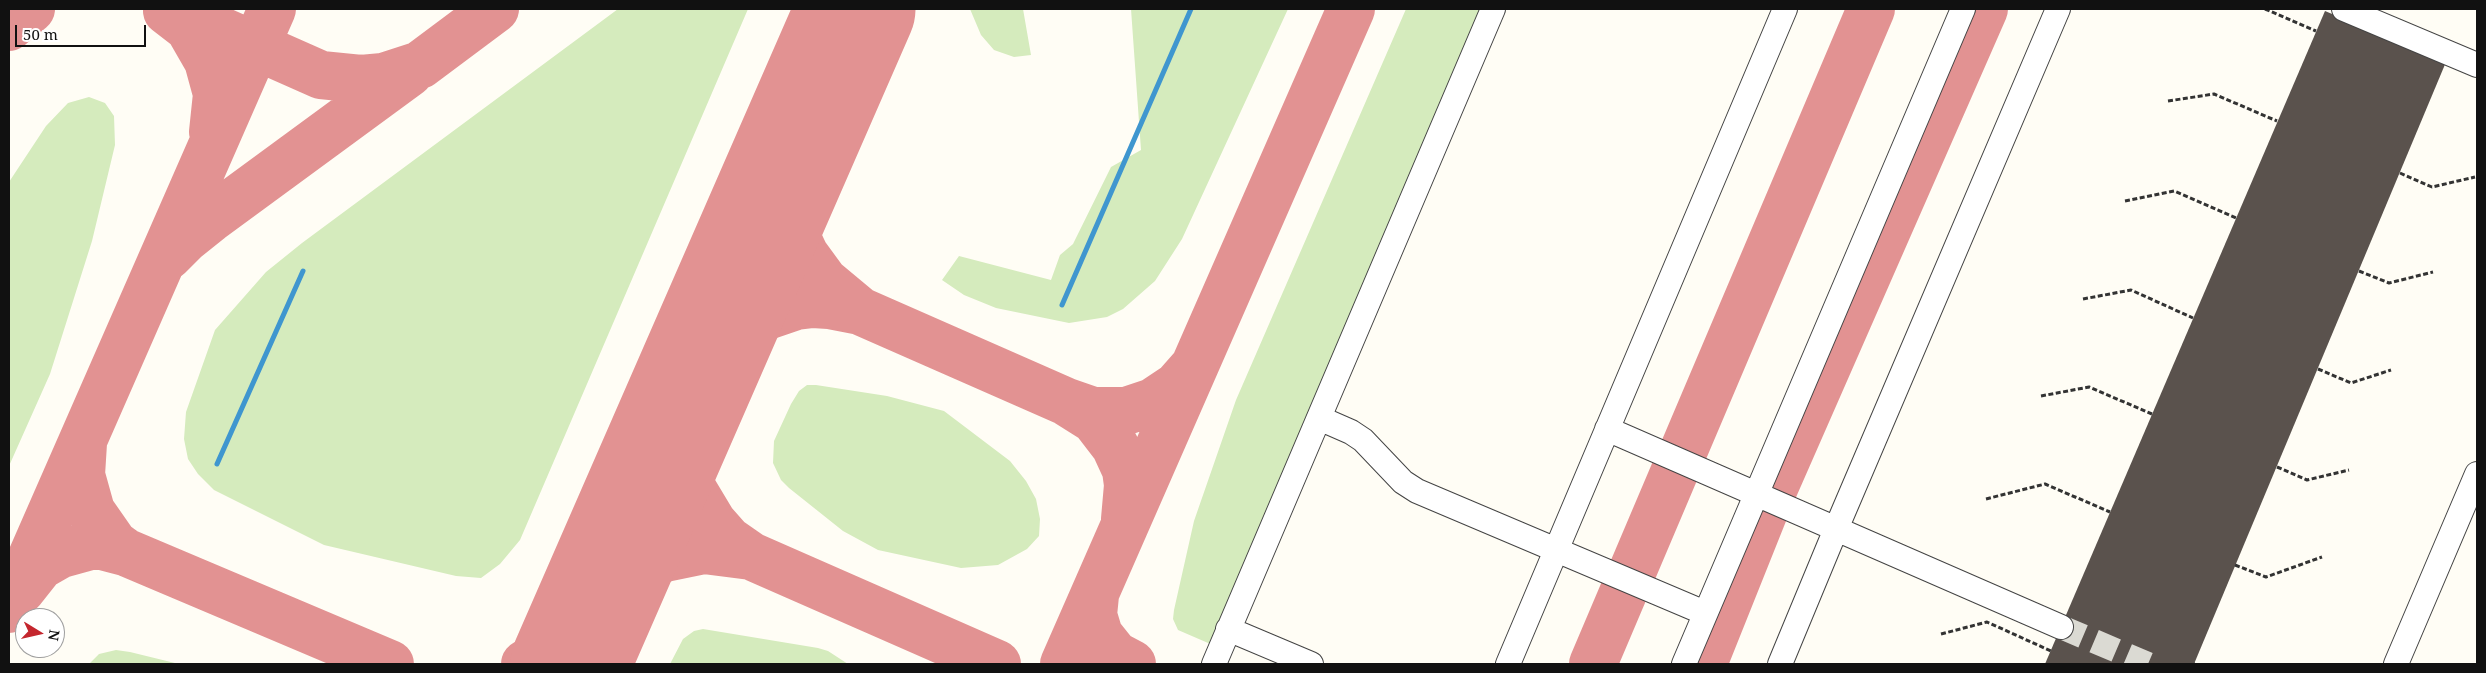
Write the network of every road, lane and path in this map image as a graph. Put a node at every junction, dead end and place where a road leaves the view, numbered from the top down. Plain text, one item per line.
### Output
1 (1493, 9) edge
2 (1785, 9) edge
3 (1963, 9) edge
4 (2058, 9) edge
5 (2266, 9) edge
6 (2344, 9) edge
7 (2316, 31) dead end
8 (2477, 65) edge
9 (2168, 101) dead end
10 (2277, 121) dead end
11 (2400, 173) dead end
12 (2475, 177) dead end
13 (2125, 201) dead end
14 (2236, 218) dead end
15 (2359, 271) dead end
16 (2434, 272) dead end
17 (2083, 299) dead end
18 (2193, 318) dead end
19 (2318, 369) dead end
20 (2391, 370) dead end
21 (2041, 396) dead end
22 (2152, 414) dead end
23 (1319, 418) junction
24 (1607, 429) junction
25 (2277, 467) dead end
26 (2349, 470) dead end
27 (2477, 474) edge
28 (1756, 494) junction
29 (1986, 500) dead end
30 (2110, 512) dead end
31 (1836, 529) junction
32 (1556, 549) junction
33 (2322, 557) dead end
34 (2236, 565) dead end
35 (1705, 613) junction
36 (2060, 627) tunnel mouth
37 (1228, 630) junction
38 (1941, 634) dead end
39 (2051, 651) dead end
40 (1214, 664) edge
41 (1311, 664) edge
42 (1508, 664) edge
43 (1684, 664) edge
44 (1780, 664) edge
45 (2396, 664) edge

1 - 23 lane
2 - 24 lane
3 - 28 lane
4 - 31 lane
5 - 7 path
6 - 8 lane
9 - 10 path
11 - 12 path
13 - 14 path
15 - 16 path
17 - 18 path
19 - 20 path
21 - 22 path
23 - 32 lane
23 - 37 lane
24 - 28 lane
24 - 32 lane
25 - 26 path
27 - 45 lane
28 - 31 lane
28 - 35 lane
29 - 30 path
31 - 36 lane
31 - 44 lane
32 - 35 lane
32 - 42 lane
33 - 34 path
35 - 43 lane
37 - 40 lane
37 - 41 lane
38 - 39 path

